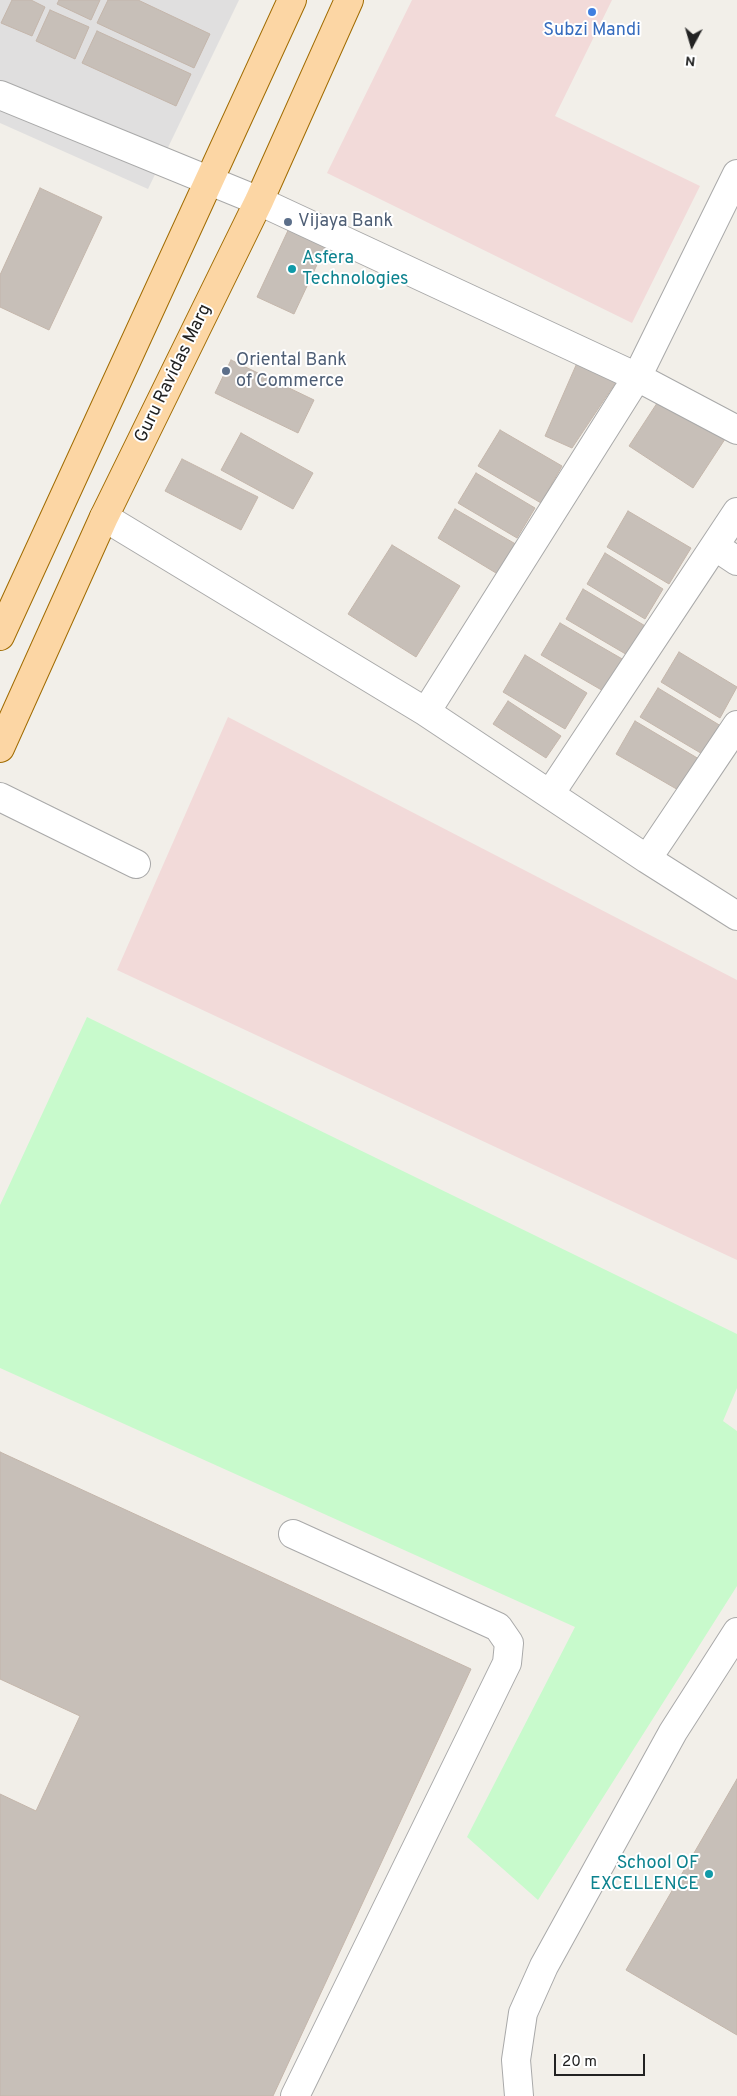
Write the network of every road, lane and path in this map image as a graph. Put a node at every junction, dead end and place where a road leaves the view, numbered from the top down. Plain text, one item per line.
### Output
1 (292, 0) edge
2 (349, 0) edge
3 (0, 95) edge
4 (737, 174) edge
5 (211, 180) junction
6 (259, 200) junction
7 (638, 377) junction
8 (737, 430) edge
9 (737, 512) edge
10 (104, 517) junction
11 (726, 554) edge
12 (0, 636) edge
13 (426, 712) junction
14 (737, 725) edge
15 (0, 748) edge
16 (550, 794) junction
17 (0, 797) edge
18 (647, 859) junction
19 (136, 864) dead end
20 (737, 916) edge
21 (293, 1534) dead end
22 (737, 1632) edge
23 (294, 2096) edge
24 (519, 2096) edge

1 - 5 main road
2 - 6 main road, Guru Ravidas Marg
3 - 5 street
4 - 7 street
5 - 6 street
5 - 12 main road
6 - 7 street
6 - 10 main road, Guru Ravidas Marg
7 - 8 street
7 - 13 street
9 - 11 street
10 - 13 street
10 - 15 main road, Guru Ravidas Marg
11 - 16 street
13 - 16 street
14 - 18 street
16 - 18 street
17 - 19 street
18 - 20 street
21 - 23 street
22 - 24 street

